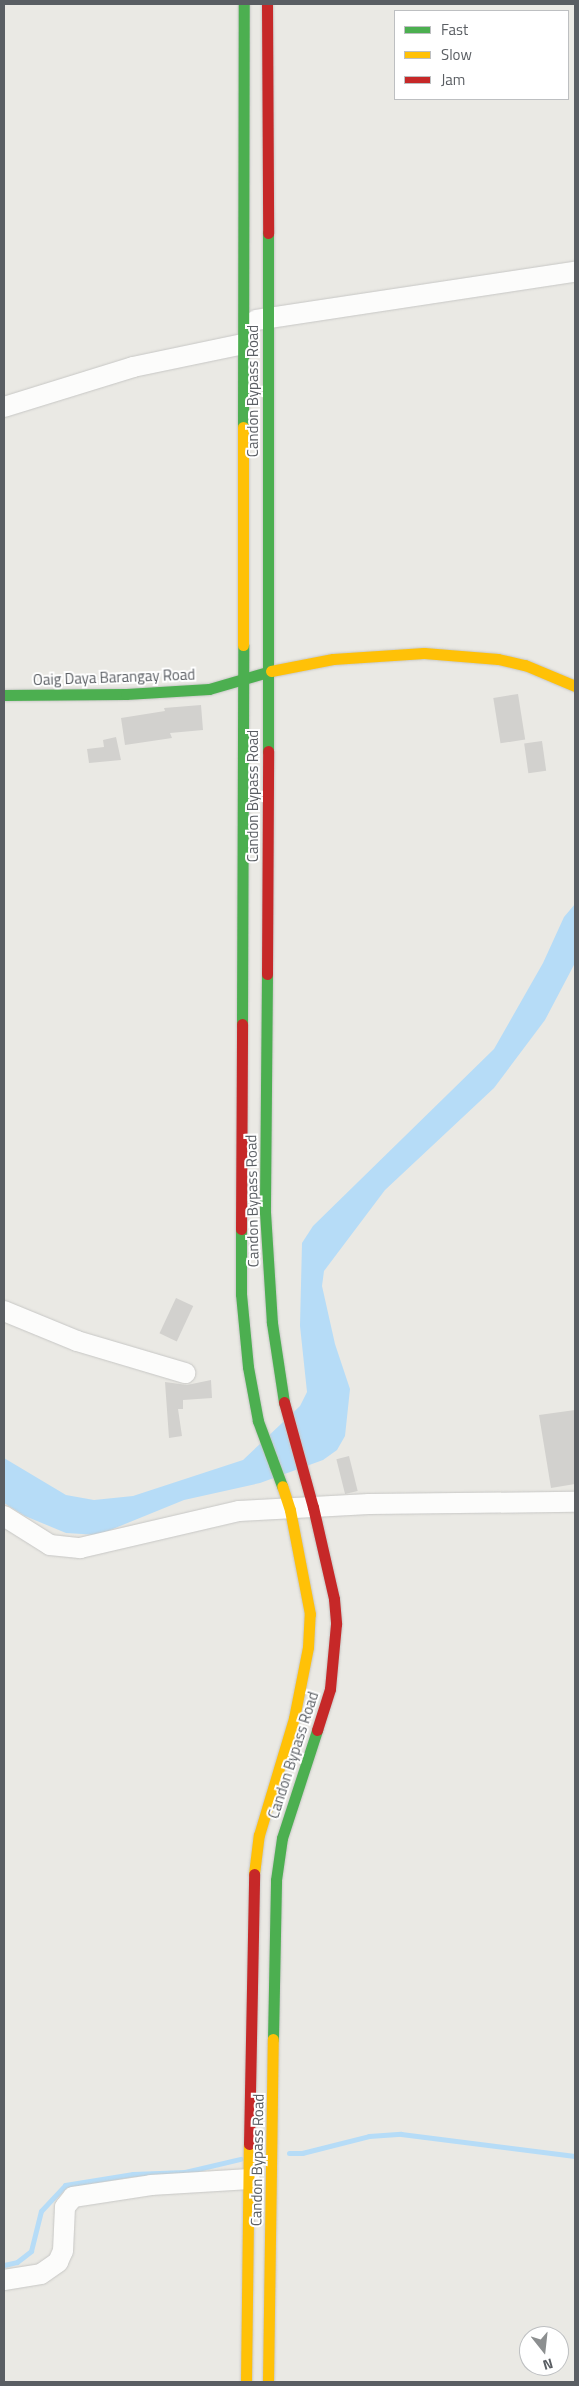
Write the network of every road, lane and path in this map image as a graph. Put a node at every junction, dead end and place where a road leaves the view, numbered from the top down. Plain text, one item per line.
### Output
1 (244, 4) edge
2 (267, 4) edge
3 (575, 272) edge
4 (243, 320) junction
5 (268, 320) junction
6 (243, 344) junction
7 (4, 406) edge
8 (269, 671) junction
9 (243, 679) junction
10 (575, 686) edge
11 (4, 694) edge
12 (4, 1311) edge
13 (185, 1373) dead end
14 (287, 1501) junction
15 (575, 1502) edge
16 (313, 1507) junction
17 (4, 1516) edge
18 (250, 2179) junction
19 (4, 2280) edge
20 (246, 2382) edge
21 (268, 2382) edge

1 - 4 main road, Candon Bypass Road
2 - 5 main road, Candon Bypass Road
3 - 5 street
4 - 5 street
4 - 6 main road, Candon Bypass Road
5 - 8 main road, Candon Bypass Road
6 - 7 street
6 - 9 main road, Candon Bypass Road
8 - 9 main road, Oaig Daya Barangay Road
8 - 10 main road, Oaig Daya Barangay Road
8 - 16 main road, Candon Bypass Road
9 - 11 main road, Oaig Daya Barangay Road
9 - 14 main road, Candon Bypass Road
12 - 13 street
14 - 16 street
14 - 17 street
14 - 18 main road, Candon Bypass Road
15 - 16 street
16 - 21 main road, Candon Bypass Road
18 - 19 street
18 - 20 main road, Candon Bypass Road

